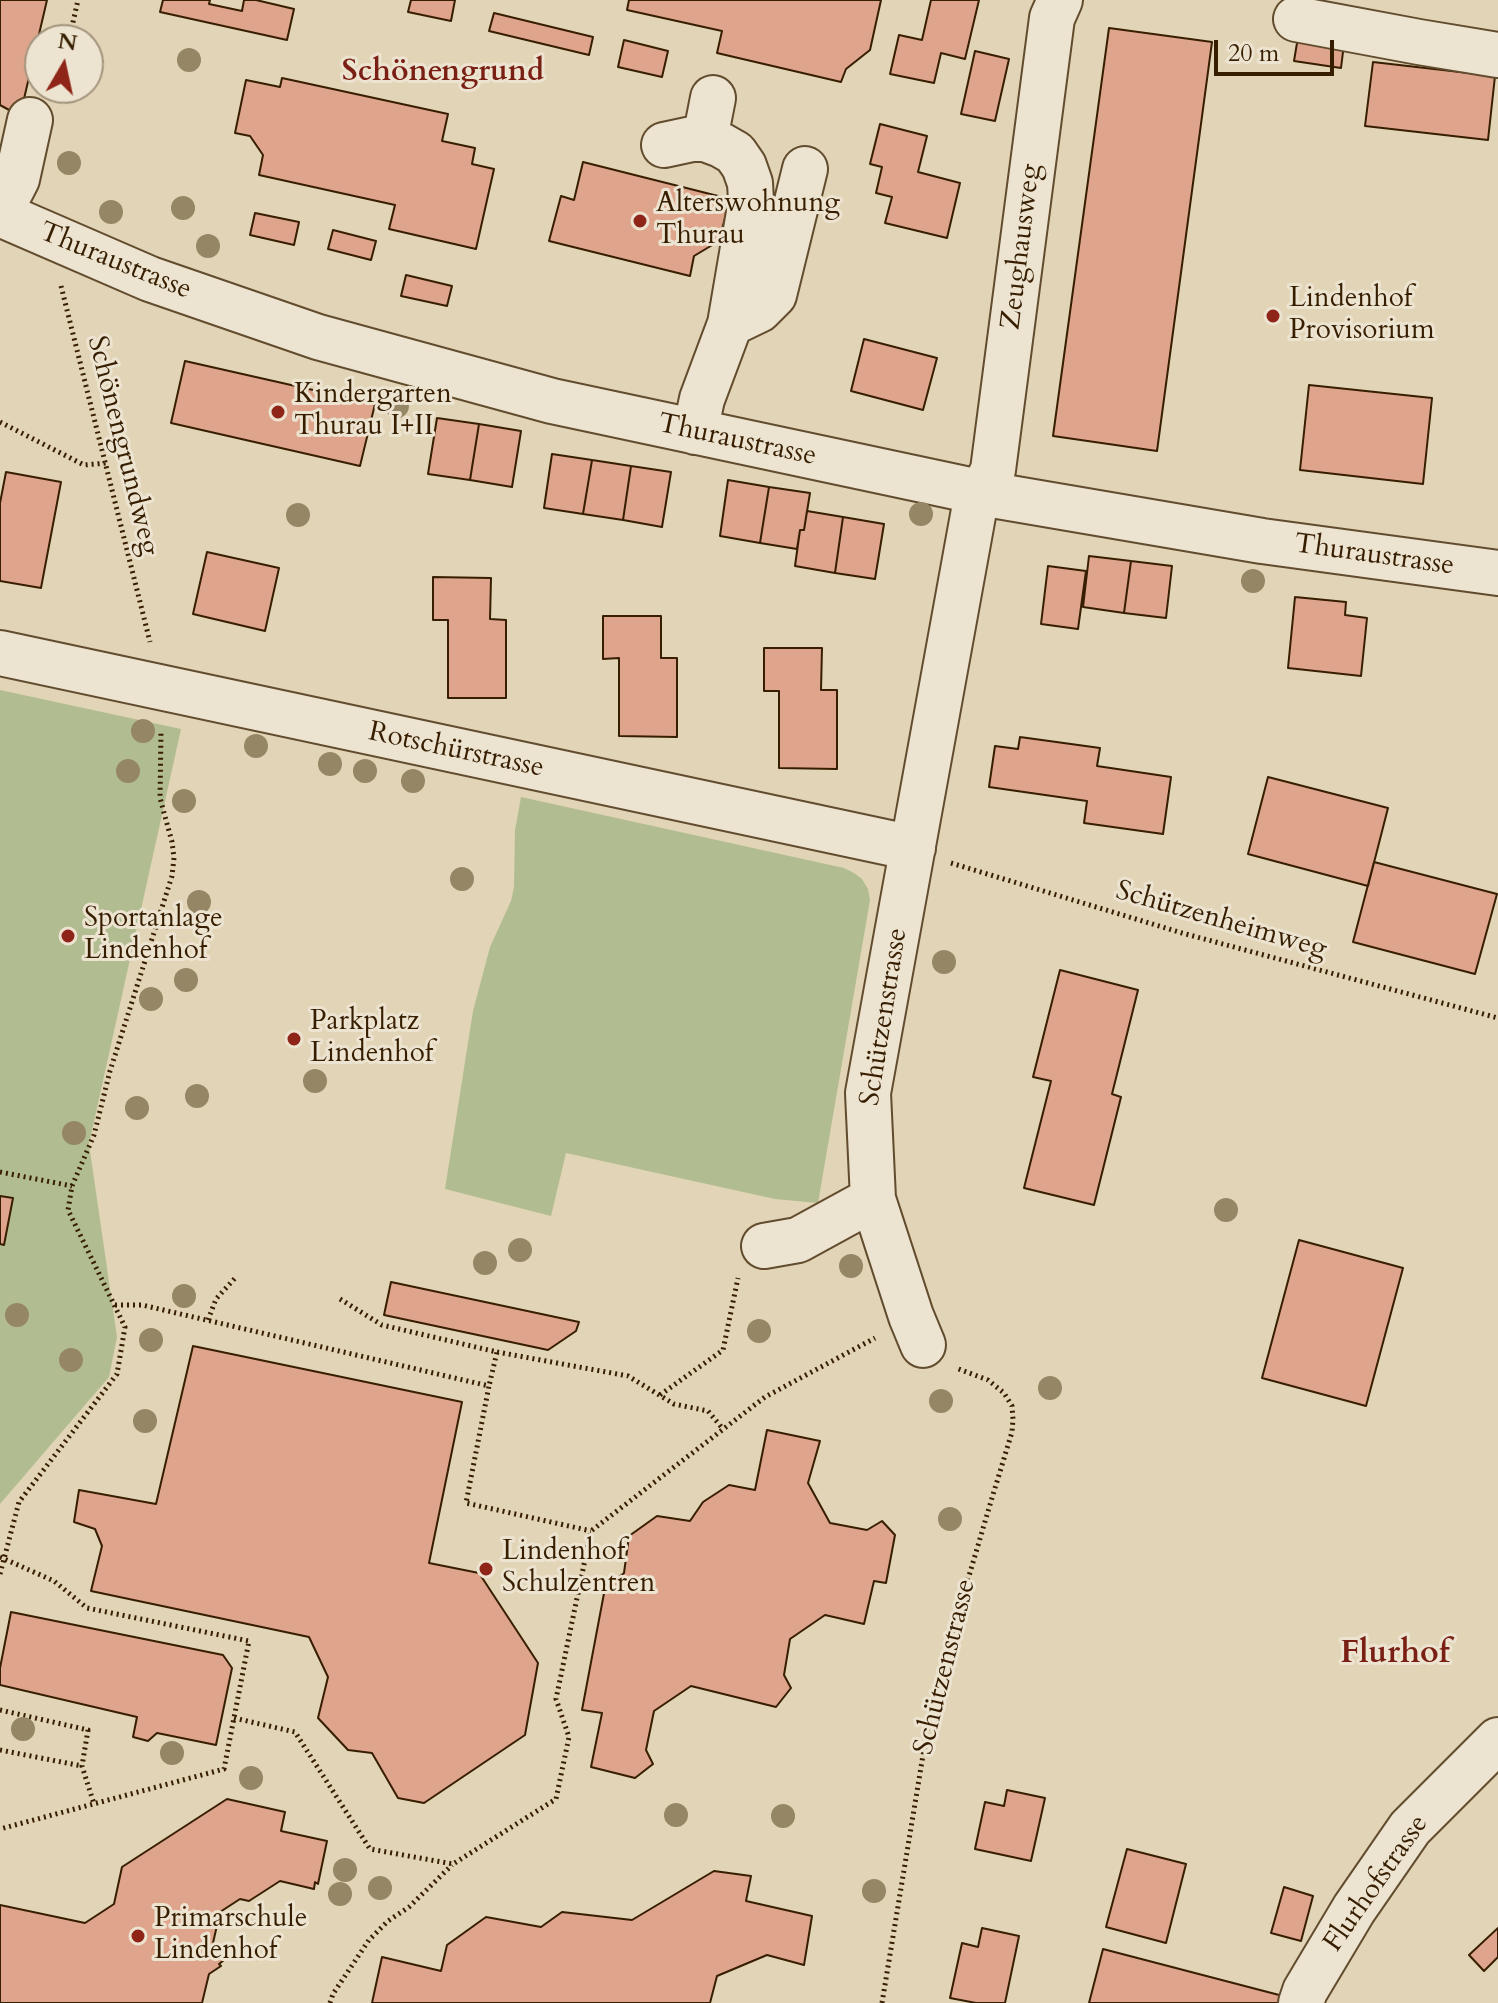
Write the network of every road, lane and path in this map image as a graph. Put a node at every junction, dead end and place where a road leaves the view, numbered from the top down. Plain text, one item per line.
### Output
1 (78, 0) edge
2 (1060, 0) edge
3 (1296, 19) dead end
4 (73, 24) edge
5 (1498, 55) edge
6 (30, 120) dead end
7 (694, 127) dead end
8 (805, 169) dead end
9 (0, 213) edge
10 (60, 240) junction
11 (730, 324) junction
12 (0, 422) edge
13 (695, 432) junction
14 (107, 463) junction
15 (982, 493) junction
16 (1498, 573) edge
17 (151, 648) dead end
18 (0, 653) edge
19 (162, 726) dead end
20 (927, 854) junction
21 (1498, 1018) edge
22 (0, 1172) edge
23 (72, 1186) junction
24 (873, 1199) junction
25 (764, 1246) dead end
26 (236, 1277) dead end
27 (734, 1297) dead end
28 (340, 1299) dead end
29 (115, 1305) junction
30 (208, 1320) junction
31 (876, 1338) dead end
32 (923, 1345) joint
33 (497, 1352) junction
34 (489, 1386) junction
35 (660, 1395) junction
36 (723, 1429) junction
37 (591, 1531) junction
38 (3, 1557) edge
39 (0, 1574) edge
40 (0, 1710) edge
41 (234, 1718) junction
42 (1498, 1740) edge
43 (0, 1750) edge
44 (82, 1766) junction
45 (94, 1804) junction
46 (0, 1829) edge
47 (453, 1864) junction
48 (330, 2003) edge
49 (882, 2003) edge
50 (1301, 2003) edge

1 - 4 path
2 - 15 street, Zeughausweg
3 - 5 street
6 - 9 street
7 - 11 street
8 - 11 street
9 - 10 street, Thuraustrasse
10 - 13 street, Thuraustrasse
10 - 14 path, Schönengrundweg
11 - 13 street
12 - 14 path
13 - 15 street, Thuraustrasse
14 - 17 path, Schönengrundweg
15 - 16 street, Thuraustrasse
15 - 20 street, Schützenstrasse
18 - 20 street, Rotschürstrasse
19 - 23 path
20 - 21 path, Schützenheimweg
20 - 24 street, Schützenstrasse
22 - 23 path
23 - 29 path
24 - 25 street
24 - 32 street, Schützenstrasse
26 - 30 path
27 - 35 path
28 - 33 path
29 - 30 path
29 - 38 path
30 - 34 path
31 - 36 path
32 - 49 path, Schützenstrasse
33 - 34 path
33 - 35 path
34 - 37 path
35 - 36 path
36 - 37 path
37 - 47 path
38 - 39 path
38 - 41 path
40 - 44 path
41 - 45 path
41 - 47 path
42 - 50 street, Flurhofstrasse
43 - 44 path
44 - 45 path
45 - 46 path
47 - 48 path

